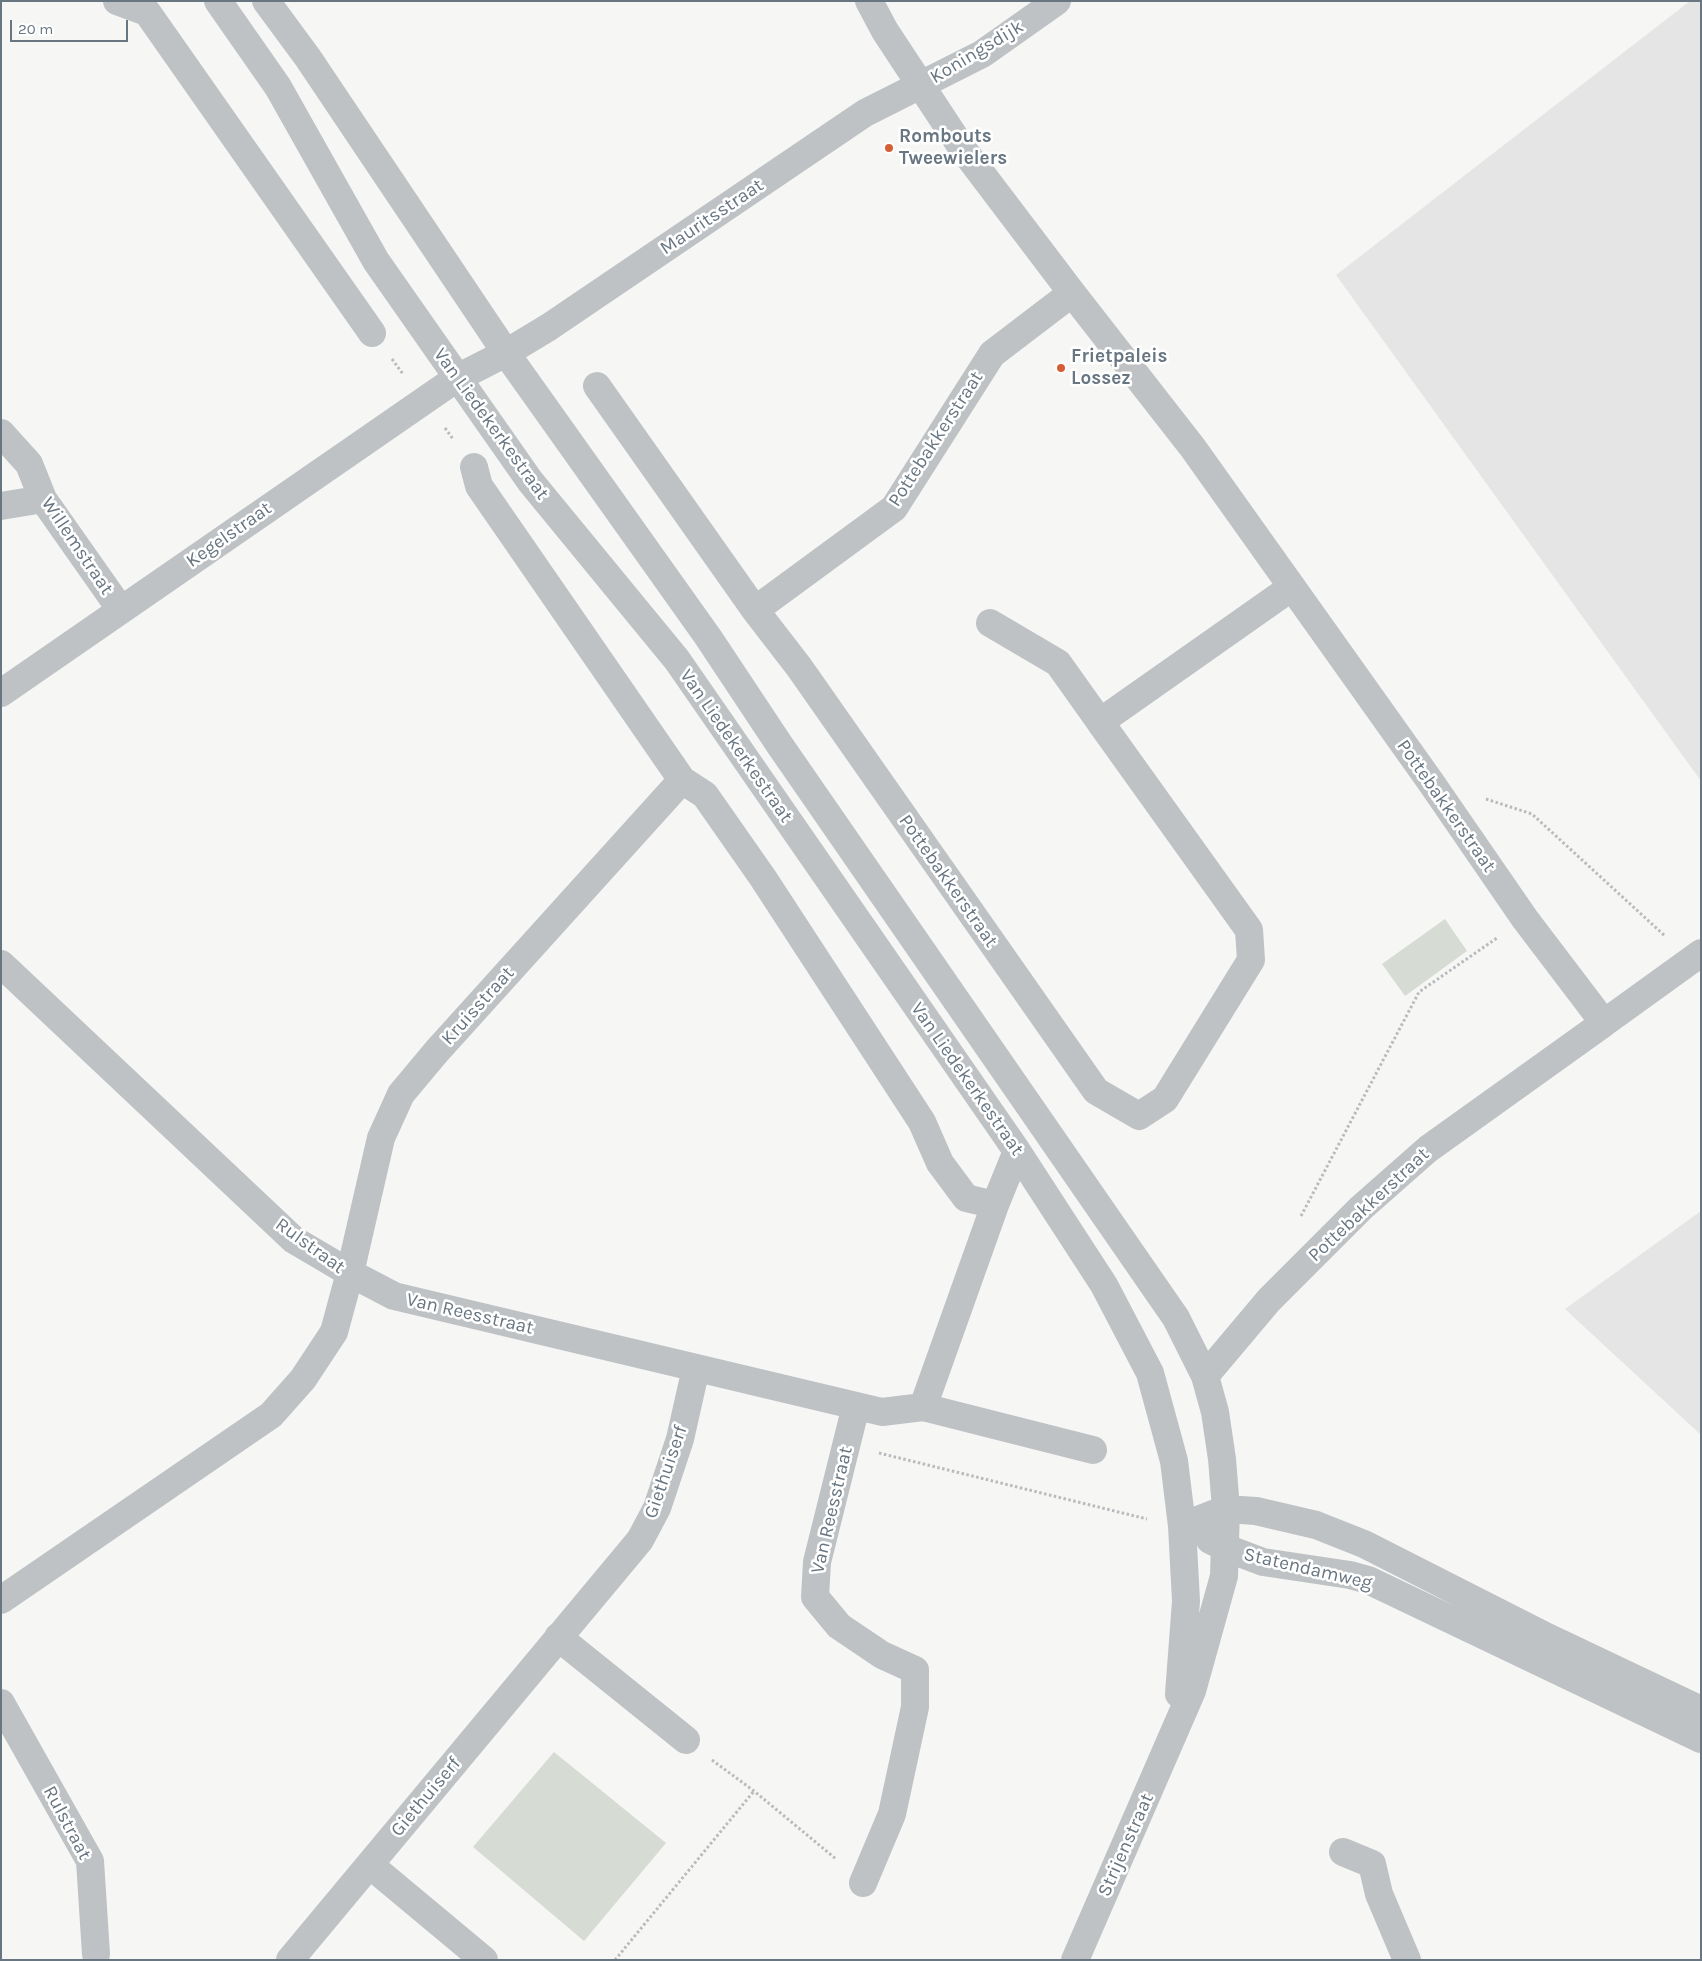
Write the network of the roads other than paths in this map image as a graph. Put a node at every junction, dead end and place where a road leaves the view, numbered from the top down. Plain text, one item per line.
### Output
1 (117, 1) edge
2 (218, 1) edge
3 (266, 1) edge
4 (869, 1) edge
5 (1057, 1) edge
6 (921, 85) junction
7 (1072, 293) junction
8 (372, 333) dead end
9 (506, 353) junction
10 (457, 378) junction
11 (597, 386) dead end
12 (1, 433) edge
13 (474, 467) dead end
14 (43, 499) junction
15 (1, 506) edge
16 (1292, 587) junction
17 (121, 610) junction
18 (755, 610) junction
19 (990, 623) dead end
20 (1, 693) edge
21 (1100, 722) junction
22 (682, 780) junction
23 (1696, 957) edge
24 (1, 964) edge
25 (1604, 1023) junction
26 (1018, 1151) junction
27 (995, 1205) junction
28 (350, 1274) junction
29 (696, 1368) junction
30 (1205, 1376) junction
31 (856, 1406) junction
32 (923, 1407) junction
33 (1093, 1450) dead end
34 (1226, 1508) junction
35 (1182, 1526) junction
36 (1226, 1548) junction
37 (1, 1600) edge
38 (558, 1637) junction
39 (1, 1704) edge
40 (1701, 1710) edge
41 (1177, 1730) junction
42 (1701, 1739) edge
43 (686, 1740) road end
44 (1343, 1852) dead end
45 (370, 1865) junction
46 (863, 1883) road end
47 (96, 1954) dead end
48 (290, 1960) edge
49 (484, 1960) edge
50 (1075, 1960) edge
51 (1407, 1960) edge

1 - 8 street
2 - 10 street, Van Liedekerkestraat
3 - 9 street, Van Liedekerkestraat
4 - 6 street, Pottebakkerstraat
5 - 6 street, Koningsdijk
6 - 7 street, Pottebakkerstraat
6 - 9 street, Mauritsstraat
7 - 16 street, Pottebakkerstraat
7 - 18 street, Pottebakkerstraat
9 - 10 street, Mauritsstraat
9 - 30 street, Van Liedekerkestraat
10 - 17 street, Kegelstraat
10 - 26 street, Van Liedekerkestraat
11 - 18 street
12 - 14 street, Willemstraat
13 - 22 street, Van Liedekerkestraat
14 - 15 street
14 - 17 street, Willemstraat
16 - 21 street
16 - 25 street, Pottebakkerstraat
17 - 20 street, Kegelstraat
18 - 21 street, Pottebakkerstraat
19 - 21 street, Pottebakkerstraat
22 - 27 street, Van Liedekerkestraat
22 - 28 street, Kruisstraat
23 - 25 street, Pottebakkerstraat
24 - 28 street, Rulstraat
25 - 30 street, Pottebakkerstraat
26 - 27 street
26 - 35 street, Van Liedekerkestraat
27 - 32 street
28 - 29 street, Van Reesstraat
28 - 37 street, Rulstraat
29 - 31 street, Van Reesstraat
29 - 38 street, Giethuiserf
30 - 34 street, Van Liedekerkestraat
31 - 32 street, Van Reesstraat
31 - 46 street, Van Reesstraat
32 - 33 street, Van Reesstraat
34 - 35 street, Statendamweg
34 - 36 street, Strijenstraat
34 - 40 street, Statendamweg
35 - 36 street, Statendamweg
35 - 41 street, Strijenstraat
36 - 41 street, Strijenstraat
36 - 42 street, Statendamweg
38 - 43 street
38 - 45 street, Giethuiserf
39 - 47 street, Rulstraat
41 - 50 street, Strijenstraat
44 - 51 street
45 - 48 street, Giethuiserf
45 - 49 street

